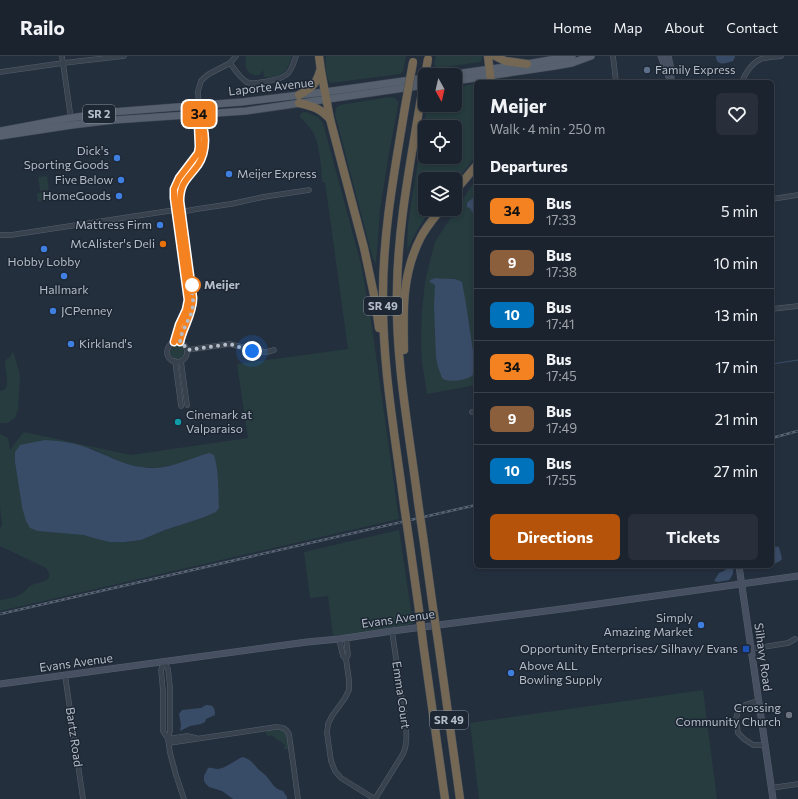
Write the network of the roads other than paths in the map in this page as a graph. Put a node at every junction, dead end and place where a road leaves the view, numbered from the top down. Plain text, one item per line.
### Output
1 (62, 56) edge
2 (124, 56) edge
3 (236, 56) edge
4 (296, 56) edge
5 (319, 56) edge
6 (488, 56) edge
7 (495, 56) edge
8 (572, 56) edge
9 (591, 56) edge
10 (613, 56) edge
11 (661, 56) edge
12 (668, 56) edge
13 (781, 56) edge
14 (428, 58) edge
15 (413, 59) edge
16 (63, 63) junction
17 (230, 64) junction
18 (527, 64) junction
19 (321, 71) junction
20 (0, 72) edge
21 (462, 75) edge
22 (490, 76) edge
23 (418, 79) edge
24 (462, 80) edge
25 (616, 80) edge
26 (670, 80) edge
27 (671, 80) edge
28 (743, 80) edge
29 (418, 86) edge
30 (325, 96) junction
31 (299, 99) junction
32 (198, 105) junction
33 (199, 114) junction
34 (330, 118) junction
35 (71, 122) junction
36 (0, 131) edge
37 (0, 136) edge
38 (192, 161) junction
39 (474, 168) edge
40 (188, 177) junction
41 (462, 183) edge
42 (308, 190) dead end
43 (798, 195) edge
44 (774, 199) edge
45 (178, 210) junction
46 (436, 216) edge
47 (0, 235) edge
48 (798, 306) edge
49 (774, 309) edge
50 (174, 342) junction
51 (180, 342) junction
52 (187, 350) junction
53 (274, 350) dead end
54 (385, 360) junction
55 (181, 361) junction
56 (175, 362) junction
57 (187, 405) dead end
58 (182, 406) dead end
59 (406, 408) junction
60 (739, 568) edge
61 (798, 576) edge
62 (742, 584) junction
63 (392, 631) junction
64 (343, 638) junction
65 (795, 639) dead end
66 (751, 649) junction
67 (164, 662) junction
68 (65, 675) junction
69 (0, 684) edge
70 (758, 701) junction
71 (169, 741) junction
72 (764, 745) junction
73 (798, 784) edge
74 (771, 788) junction
75 (83, 799) edge
76 (184, 799) edge
77 (298, 799) edge
78 (375, 799) edge
79 (445, 799) edge
80 (460, 799) edge
81 (773, 799) edge

1 - 16 street
2 - 16 street
3 - 17 street
4 - 17 street
5 - 19 highway
6 - 22 highway
7 - 18 highway
8 - 18 main road
9 - 22 main road
10 - 25 street
11 - 26 street
12 - 27 street
13 - 28 street
14 - 59 highway, SR 49, bridge
15 - 54 highway, SR 49, bridge
16 - 20 street
16 - 35 street
17 - 32 street
18 - 22 main road
19 - 30 highway
19 - 31 highway, SR 2
21 - 22 main road
22 - 24 main road
23 - 30 main road, Laporte Avenue
29 - 30 main road, Laporte Avenue
30 - 31 main road, Laporte Avenue
30 - 34 highway
31 - 32 main road, Laporte Avenue / SR 2
31 - 33 main road, Laporte Avenue / SR 2
31 - 34 highway
32 - 33 street
32 - 35 main road, Laporte Avenue / SR 2
33 - 35 main road, Laporte Avenue / SR 2
33 - 38 street
33 - 40 street
34 - 54 highway
35 - 36 main road, Laporte Avenue / SR 2
35 - 37 main road, Laporte Avenue / SR 2
38 - 40 street
38 - 45 street
39 - 41 highway
40 - 45 street
42 - 45 street
43 - 44 street
45 - 47 street
45 - 50 street
45 - 51 street
46 - 59 highway
48 - 49 street
50 - 51 street
50 - 56 street
51 - 52 street
52 - 53 street
52 - 55 street
54 - 79 highway, SR 49, bridge
55 - 56 street
55 - 57 street
56 - 58 street
59 - 80 highway, SR 49, bridge
60 - 62 street, Silhavy Road
61 - 62 street, Evans Avenue
62 - 63 street, Evans Avenue
62 - 66 street, Silhavy Road
63 - 64 street, Evans Avenue
63 - 78 street, Emma Court
64 - 67 street, Evans Avenue
64 - 78 street
65 - 66 street
66 - 70 street, Silhavy Road
67 - 68 street, Evans Avenue
67 - 71 street
68 - 69 street, Evans Avenue
68 - 75 street, Bartz Road
70 - 72 street, Silhavy Road
70 - 72 street
71 - 76 street
71 - 77 street
72 - 74 street, Silhavy Road
73 - 74 street
74 - 81 street, Silhavy Road

